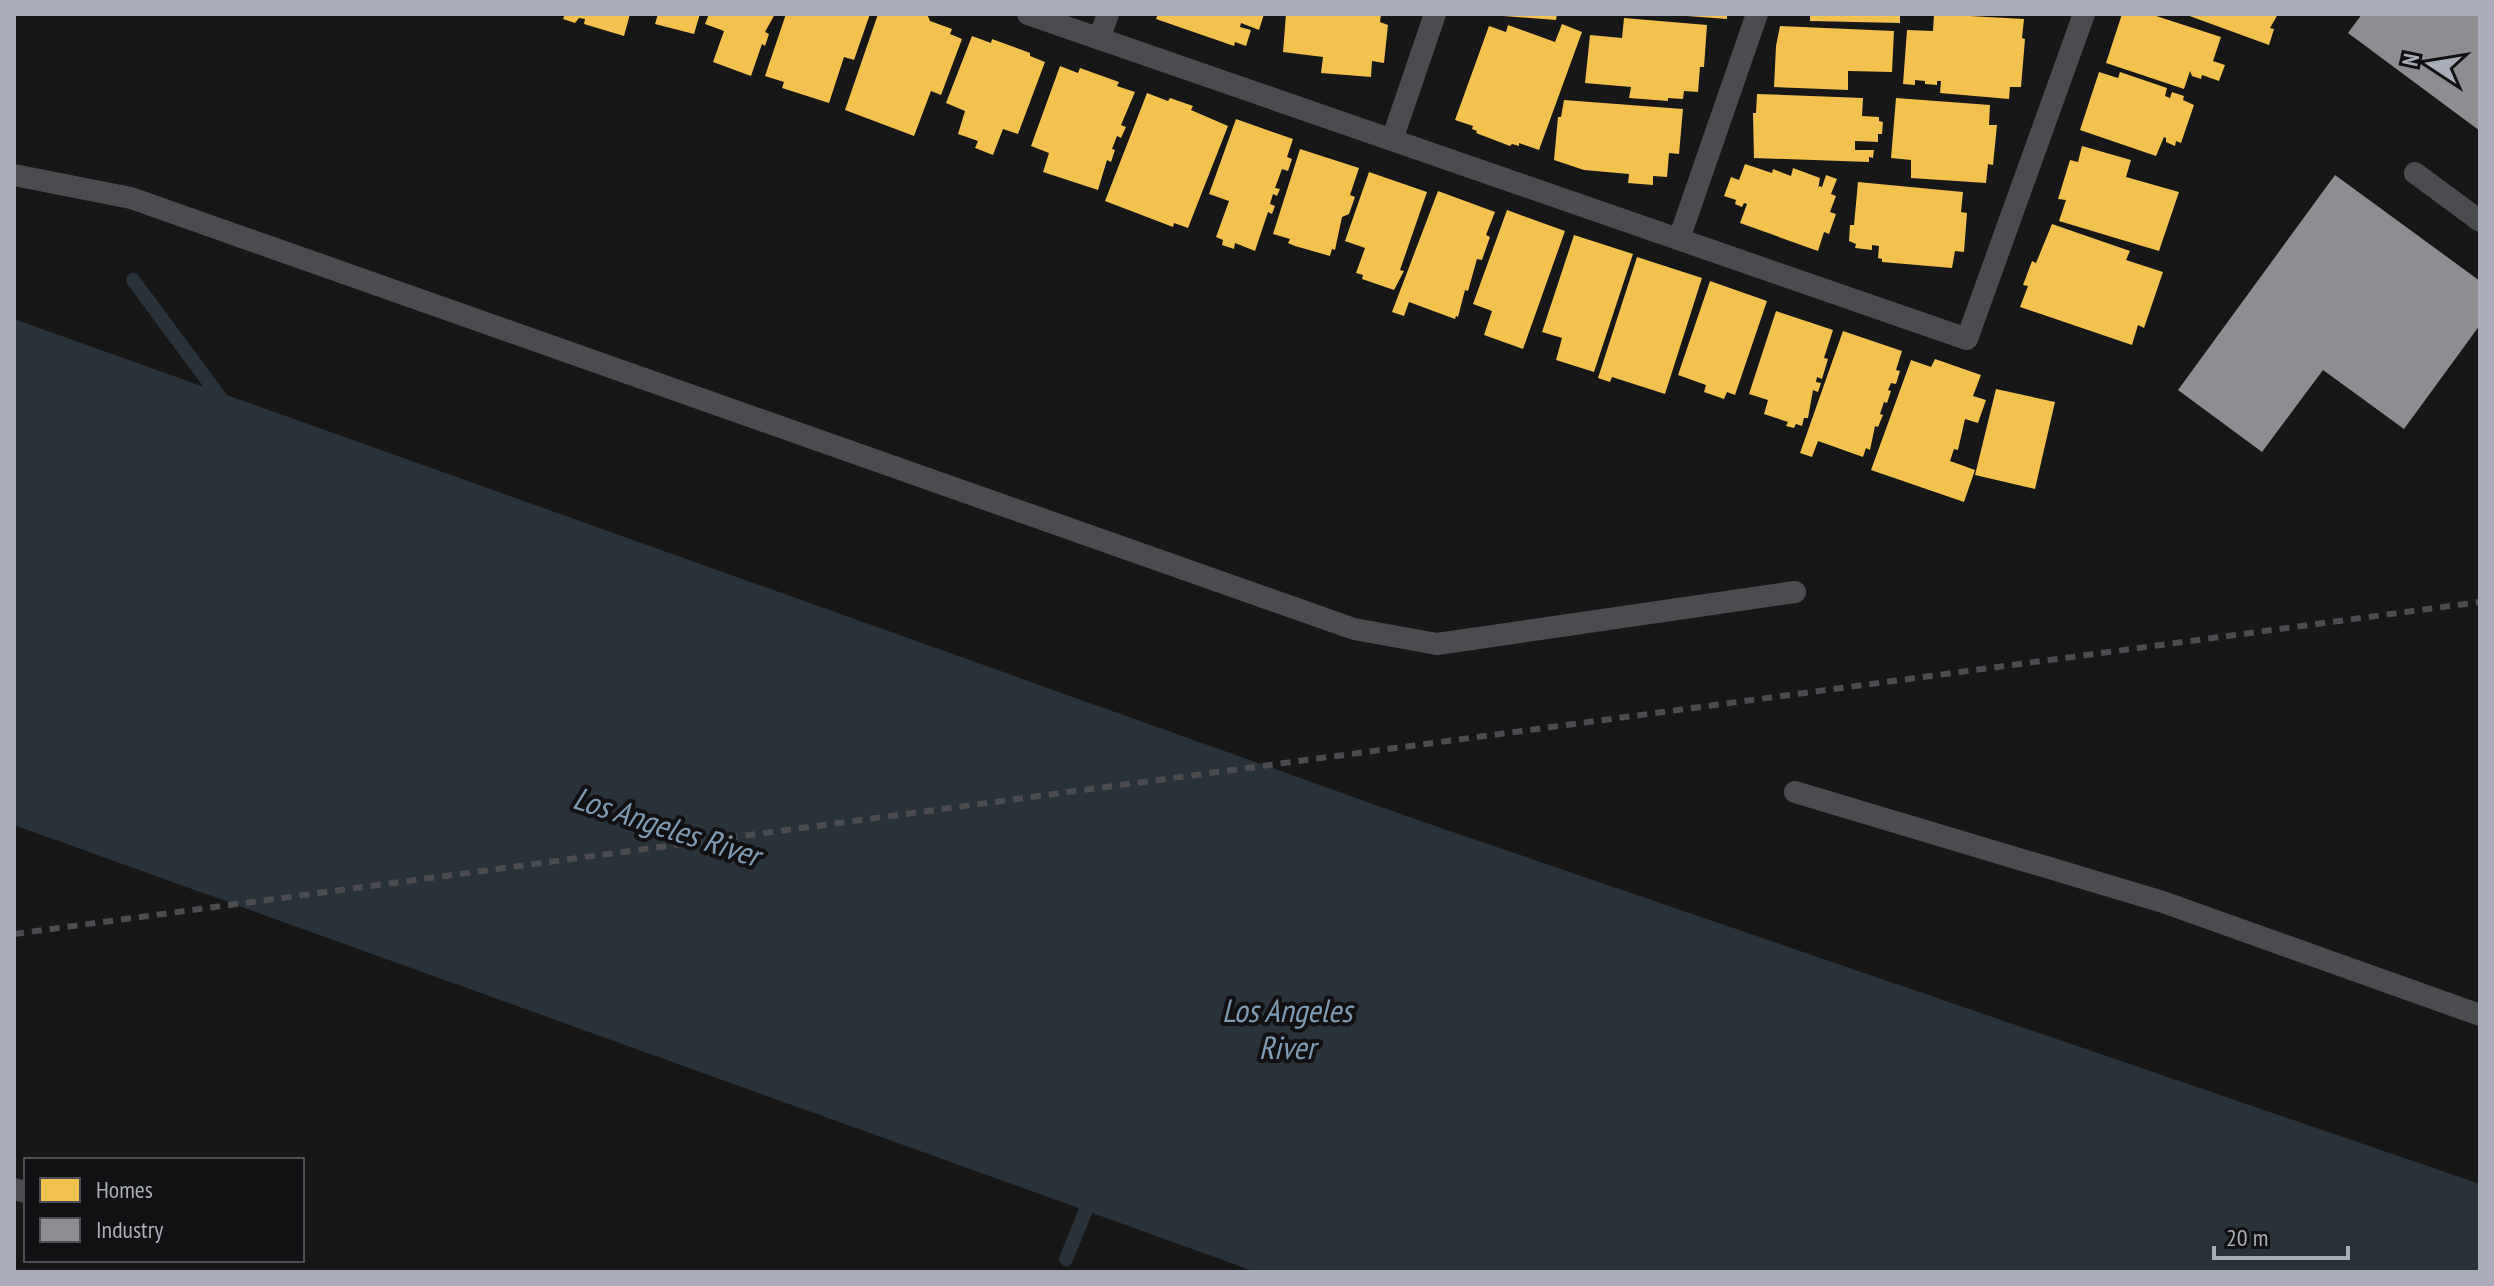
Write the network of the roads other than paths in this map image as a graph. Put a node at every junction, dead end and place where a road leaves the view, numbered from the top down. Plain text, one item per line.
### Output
1 (1028, 14) edge
2 (1108, 14) edge
3 (1435, 14) edge
4 (1757, 14) edge
5 (2084, 14) edge
6 (1099, 39) junction
7 (1392, 140) junction
8 (2415, 173) dead end
9 (14, 175) edge
10 (2480, 221) edge
11 (1679, 239) junction
12 (1795, 592) dead end
13 (1795, 792) dead end
14 (2480, 1015) edge

1 - 6 lane
2 - 6 lane
3 - 7 lane
4 - 11 lane
5 - 11 lane
6 - 7 lane
7 - 11 lane
8 - 10 lane
9 - 12 lane
13 - 14 lane

